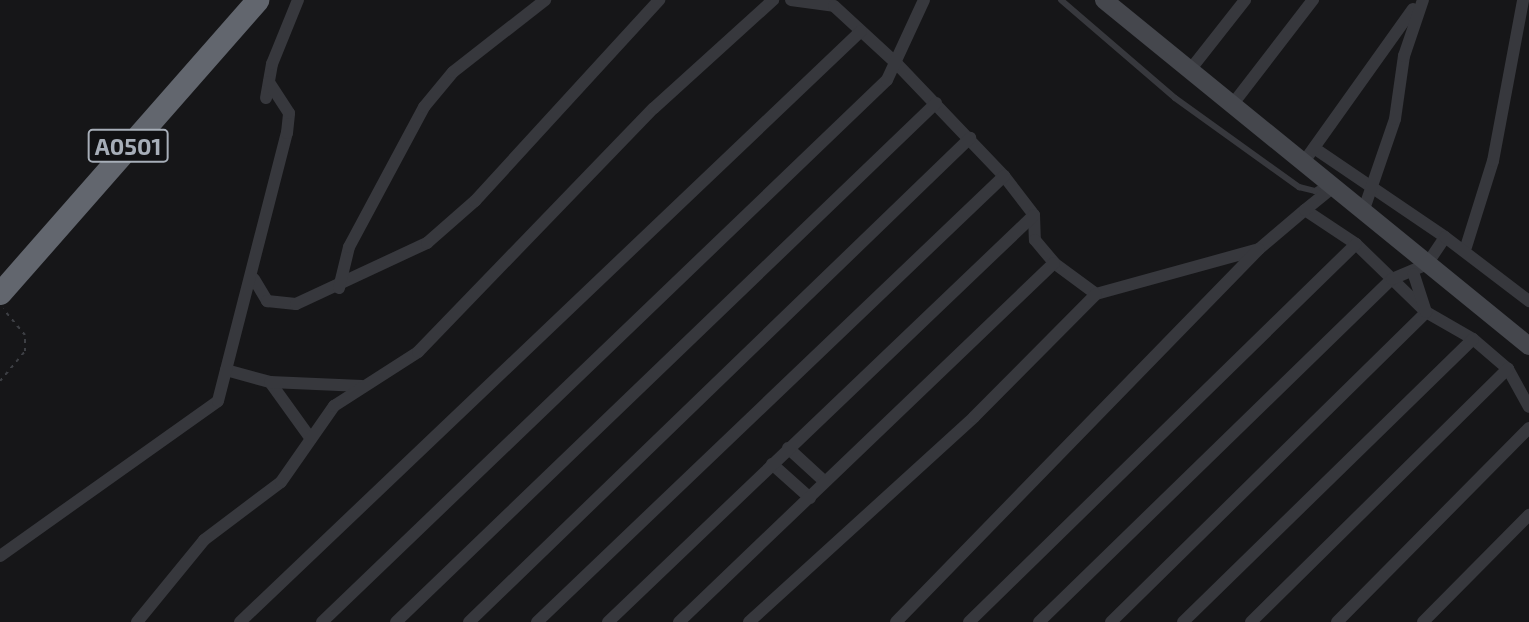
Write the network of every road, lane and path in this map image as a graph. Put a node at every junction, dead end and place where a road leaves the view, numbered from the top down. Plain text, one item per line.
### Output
1 (257, 0) edge
2 (298, 0) edge
3 (545, 0) edge
4 (659, 0) edge
5 (773, 0) edge
6 (791, 0) edge
7 (924, 0) edge
8 (1061, 0) edge
9 (1104, 0) edge
10 (1245, 0) edge
11 (1313, 0) edge
12 (1421, 0) edge
13 (1523, 0) edge
14 (861, 31) junction
15 (897, 64) junction
16 (1190, 70) junction
17 (269, 82) junction
18 (266, 98) dead end
19 (936, 103) junction
20 (1233, 105) junction
21 (970, 138) junction
22 (1309, 155) junction
23 (1004, 176) junction
24 (1330, 185) junction
25 (1370, 191) junction
26 (1306, 210) junction
27 (1363, 212) junction
28 (1034, 215) junction
29 (1446, 237) junction
30 (1356, 244) junction
31 (1466, 247) junction
32 (1259, 249) junction
33 (1054, 263) junction
34 (1421, 269) junction
35 (254, 279) junction
36 (1392, 279) junction
37 (339, 288) junction
38 (0, 293) edge
39 (1096, 294) junction
40 (1528, 298) edge
41 (0, 306) edge
42 (1426, 312) junction
43 (1473, 339) junction
44 (1529, 346) edge
45 (1508, 369) junction
46 (226, 370) junction
47 (0, 381) edge
48 (270, 383) junction
49 (362, 386) junction
50 (1529, 408) edge
51 (1529, 428) edge
52 (311, 439) junction
53 (788, 448) junction
54 (772, 464) junction
55 (824, 481) junction
56 (810, 498) junction
57 (1529, 515) edge
58 (0, 556) edge
59 (137, 622) edge
60 (240, 622) edge
61 (323, 622) edge
62 (396, 622) edge
63 (469, 622) edge
64 (537, 622) edge
65 (608, 622) edge
66 (679, 622) edge
67 (749, 622) edge
68 (895, 622) edge
69 (969, 622) edge
70 (1039, 622) edge
71 (1111, 622) edge
72 (1183, 622) edge
73 (1251, 622) edge
74 (1337, 622) edge
75 (1423, 622) edge

1 - 38 highway, A0501
2 - 17 street
3 - 37 street
4 - 37 street
5 - 49 street
6 - 14 street
7 - 15 street
8 - 24 lane
9 - 16 main road
10 - 16 street
11 - 20 street
12 - 22 street
12 - 25 street
13 - 31 street
14 - 15 street
14 - 60 street
15 - 19 street
15 - 61 street
16 - 20 main road
17 - 18 street
17 - 35 street
19 - 21 street
19 - 62 street
20 - 22 main road
21 - 23 street
21 - 63 street
22 - 24 main road
22 - 25 street
23 - 28 street
23 - 64 street
24 - 26 street
24 - 27 main road
25 - 27 street
25 - 29 street
26 - 30 street
26 - 32 street
27 - 34 main road
28 - 33 street
28 - 53 street
29 - 31 street
29 - 34 street
30 - 36 street
30 - 69 street
31 - 40 street
32 - 39 street
32 - 68 street
33 - 39 street
33 - 55 street
34 - 36 street
34 - 42 street
34 - 44 main road
35 - 37 street
35 - 46 street
36 - 42 street
36 - 70 street
39 - 67 street
41 - 47 path
42 - 43 street
42 - 71 street
43 - 45 street
43 - 72 street
45 - 50 street
45 - 73 street
46 - 48 street
46 - 58 street
48 - 49 street
48 - 52 street
49 - 52 street
51 - 74 street
52 - 59 street
53 - 54 street
53 - 55 street
54 - 56 street
54 - 65 street
55 - 56 street
56 - 66 street
57 - 75 street

